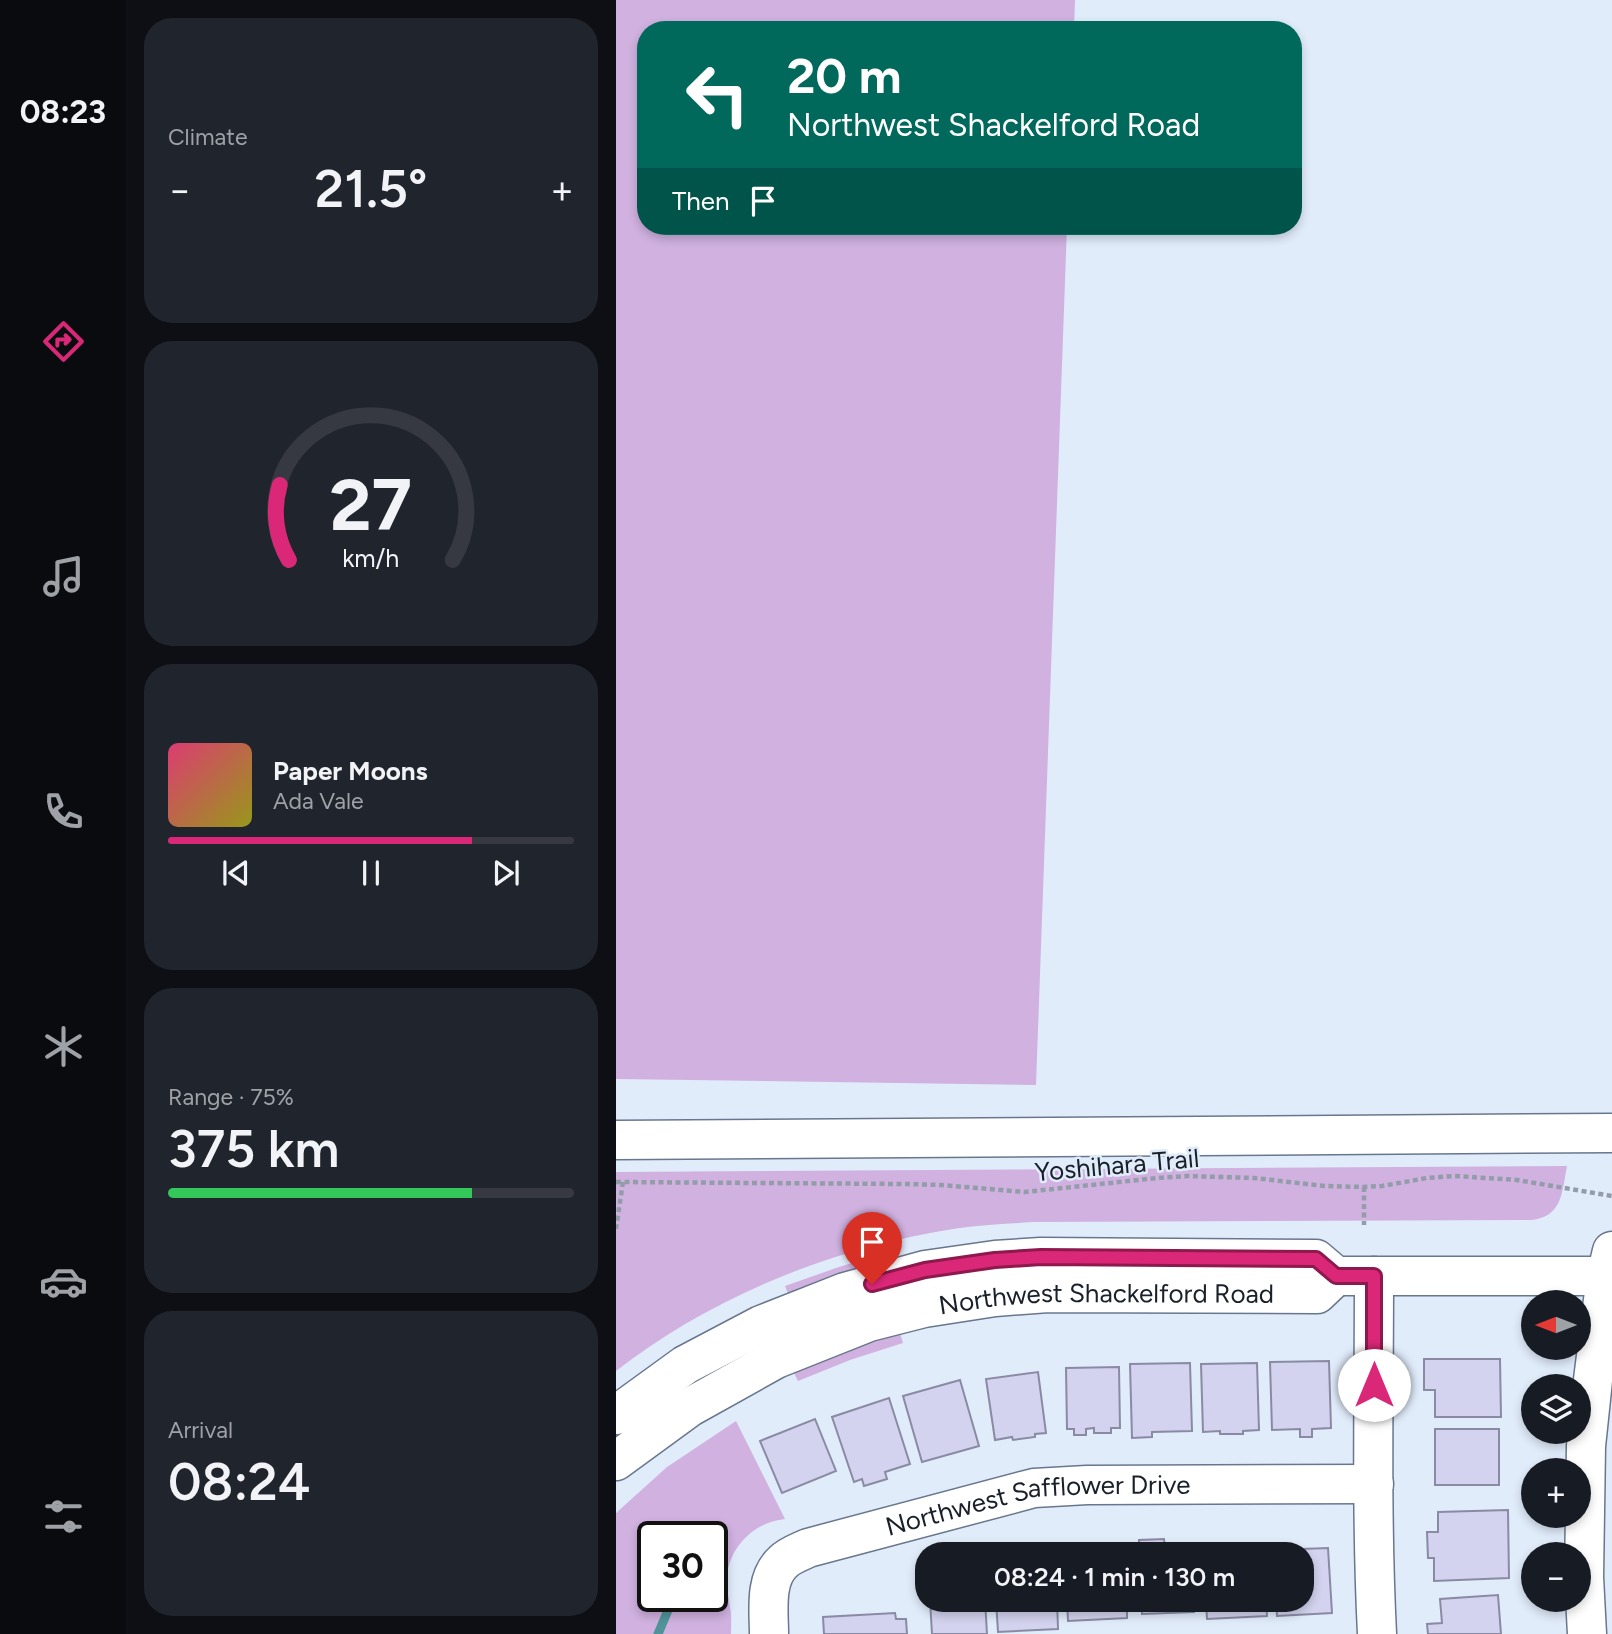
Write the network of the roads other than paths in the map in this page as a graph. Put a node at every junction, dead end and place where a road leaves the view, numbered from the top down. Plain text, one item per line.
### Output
1 (1612, 1133) edge
2 (616, 1140) edge
3 (1609, 1263) edge
4 (1336, 1276) junction
5 (1374, 1276) junction
6 (616, 1415) edge
7 (616, 1461) edge
8 (1374, 1484) junction
9 (769, 1634) edge
10 (1377, 1634) edge
11 (1587, 1634) edge

1 - 2 street
3 - 5 street
3 - 11 street
4 - 5 street
4 - 6 street, Northwest Shackelford Road
4 - 7 street, Northwest Shackelford Road
5 - 8 street
8 - 9 street, Northwest Safflower Drive
8 - 10 street

